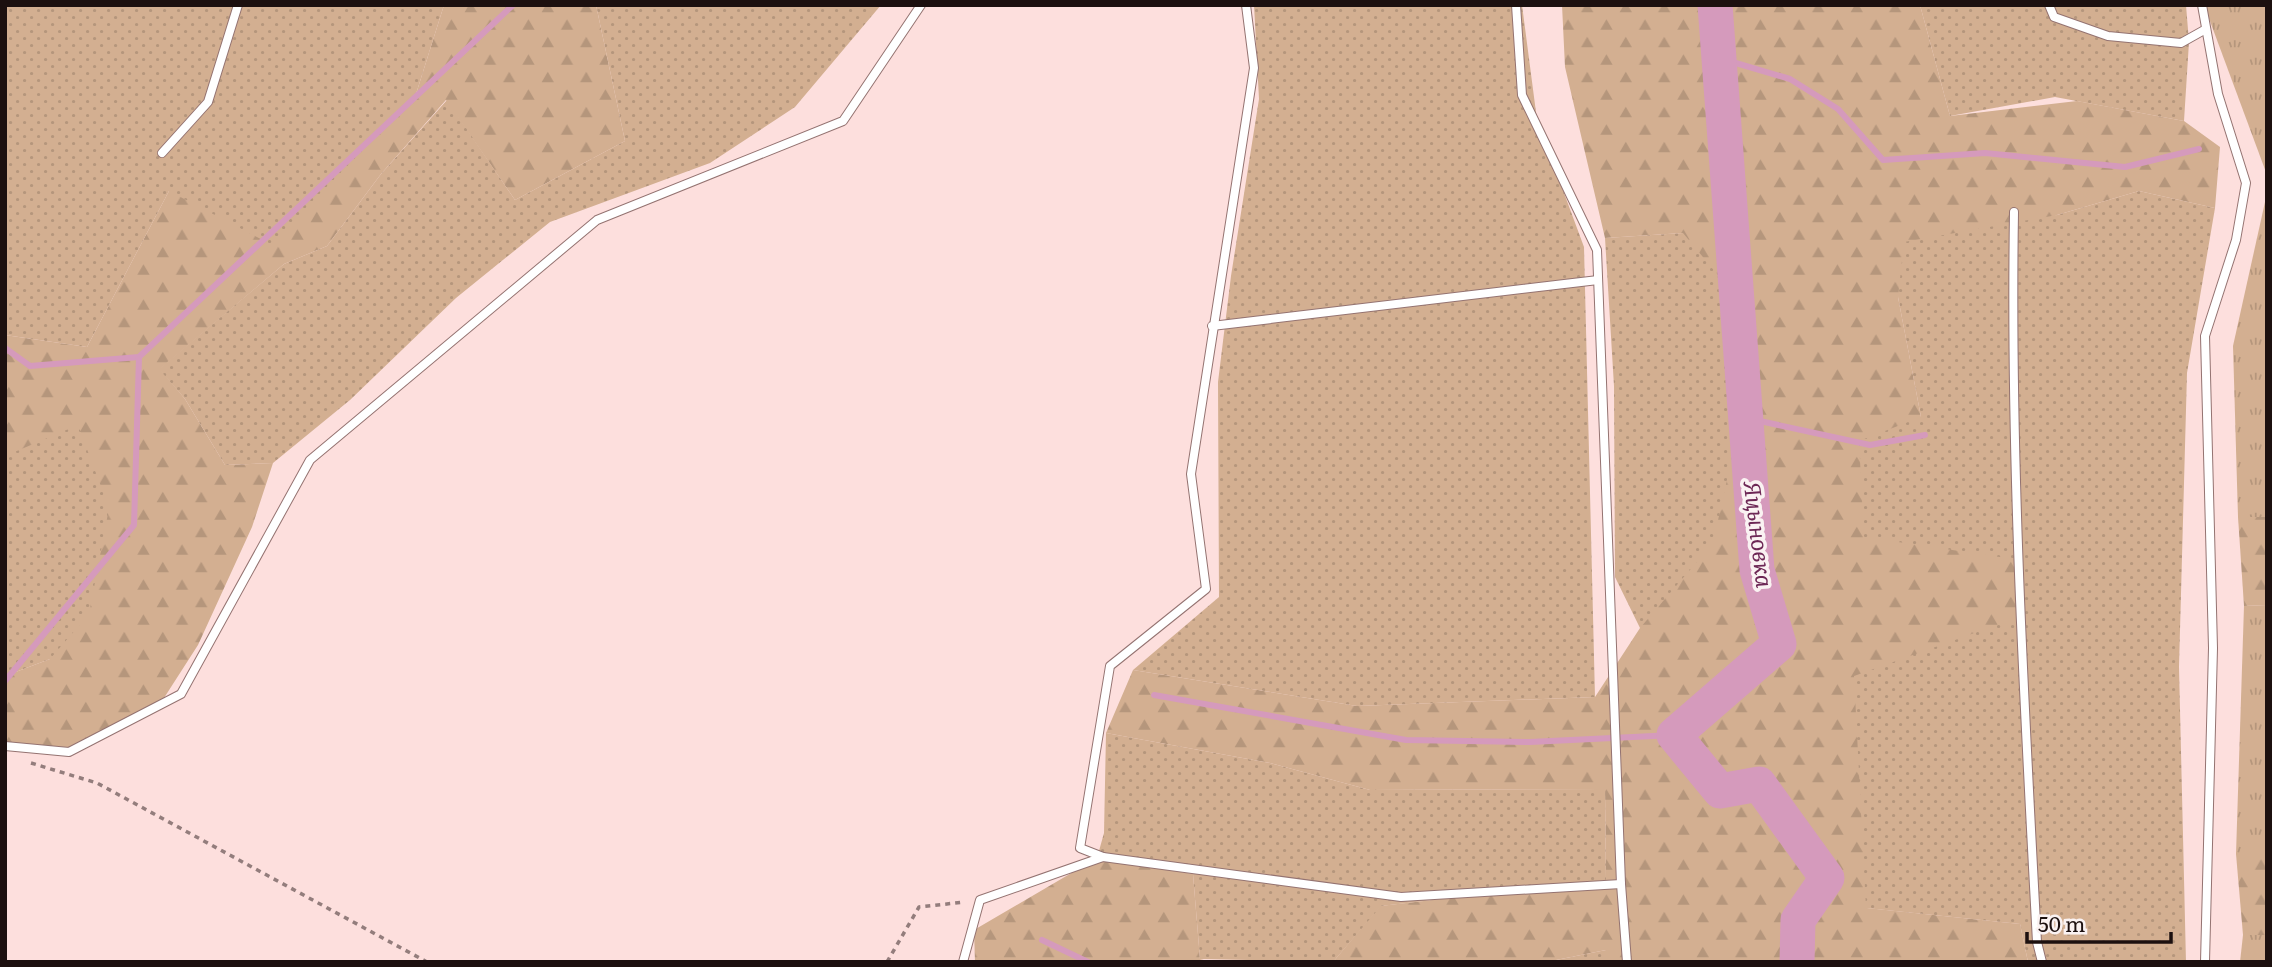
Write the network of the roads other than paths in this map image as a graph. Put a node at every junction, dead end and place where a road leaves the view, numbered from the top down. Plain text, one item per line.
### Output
1 (238, 5) edge
2 (921, 5) edge
3 (1247, 5) edge
4 (1516, 5) edge
5 (2049, 5) edge
6 (2202, 5) edge
7 (2206, 29) junction
8 (162, 153) dead end
9 (2014, 212) dead end
10 (1598, 280) junction
11 (1212, 326) junction
12 (5, 746) edge
13 (1103, 857) junction
14 (1621, 884) junction
15 (963, 962) edge
16 (1627, 962) edge
17 (2042, 962) edge
18 (2206, 962) edge

1 - 8 lane
2 - 12 lane
3 - 11 lane
4 - 10 lane
5 - 7 lane
6 - 7 lane
7 - 18 lane
9 - 17 lane
10 - 11 lane
10 - 14 lane
11 - 13 lane
13 - 14 lane
13 - 15 lane
14 - 16 lane

